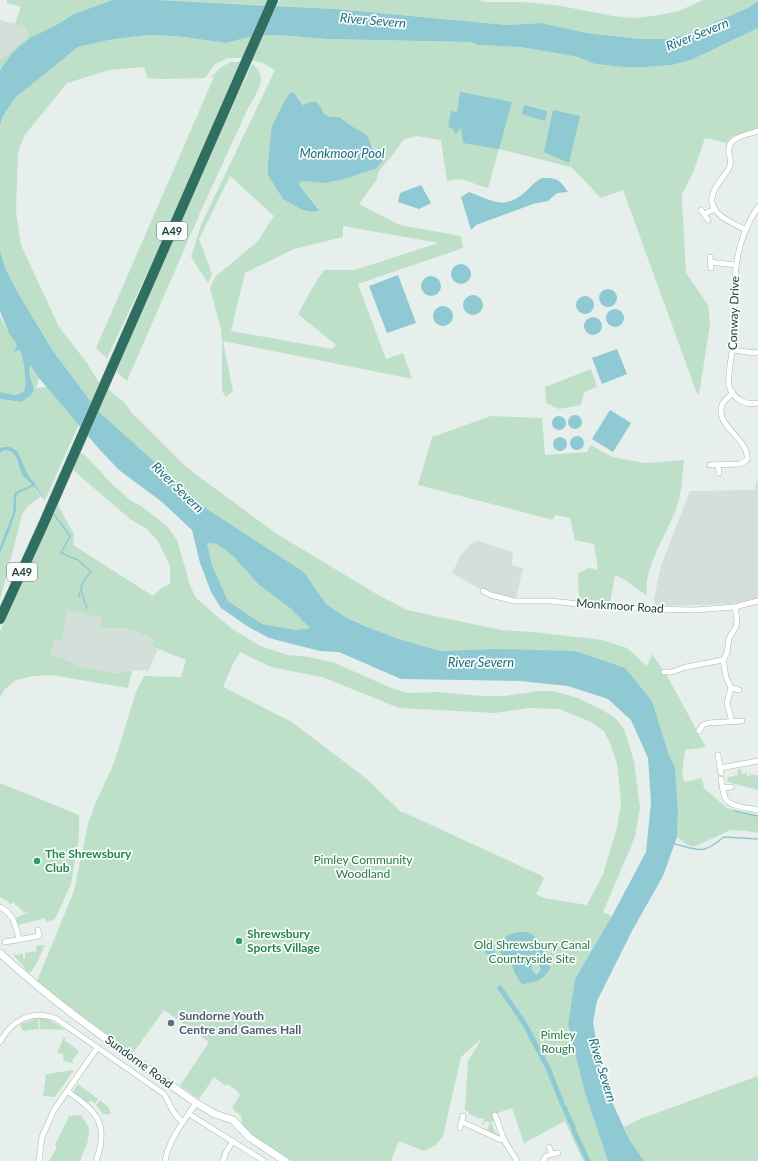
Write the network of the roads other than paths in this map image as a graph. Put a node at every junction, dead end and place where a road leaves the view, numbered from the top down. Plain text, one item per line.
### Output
1 (273, 0) edge
2 (758, 131) edge
3 (758, 207) edge
4 (715, 209) junction
5 (708, 220) dead end
6 (746, 230) junction
7 (710, 263) dead end
8 (736, 265) junction
9 (733, 350) junction
10 (758, 352) edge
11 (733, 394) junction
12 (758, 403) edge
13 (710, 465) dead end
14 (718, 465) junction
15 (719, 473) dead end
16 (483, 591) dead end
17 (758, 601) edge
18 (735, 608) junction
19 (0, 619) edge
20 (723, 660) junction
21 (668, 674) dead end
22 (731, 688) junction
23 (739, 690) dead end
24 (742, 721) dead end
25 (732, 722) junction
26 (699, 728) dead end
27 (718, 755) dead end
28 (758, 761) edge
29 (721, 779) dead end
30 (731, 787) dead end
31 (723, 788) junction
32 (758, 810) edge
33 (0, 907) edge
34 (38, 930) dead end
35 (19, 939) junction
36 (5, 942) dead end
37 (0, 953) edge
38 (0, 1042) edge
39 (97, 1048) junction
40 (67, 1091) junction
41 (196, 1103) junction
42 (189, 1114) junction
43 (495, 1115) dead end
44 (463, 1116) dead end
45 (183, 1122) junction
46 (462, 1122) junction
47 (460, 1128) dead end
48 (504, 1140) junction
49 (233, 1141) junction
50 (549, 1147) dead end
51 (558, 1153) dead end
52 (552, 1154) junction
53 (39, 1161) edge
54 (96, 1161) edge
55 (165, 1161) edge
56 (223, 1161) edge
57 (264, 1161) edge
58 (285, 1161) edge
59 (517, 1161) edge
60 (543, 1161) edge

1 - 19 highway, A49
2 - 4 street
3 - 6 street, Conway Drive
4 - 5 street
4 - 6 street
6 - 8 street, Conway Drive
7 - 8 street
8 - 9 street, Conway Drive
9 - 10 street
9 - 11 street, Conway Drive
11 - 12 street
11 - 14 street
13 - 14 street
14 - 15 street
16 - 18 street, Monkmoor Road
17 - 18 street, Monkmoor Road
18 - 20 street
20 - 21 street
20 - 22 street
22 - 23 street
22 - 25 street
24 - 25 street
25 - 26 street
27 - 28 street
29 - 31 street
30 - 31 street
31 - 32 street
33 - 35 street
34 - 35 street
35 - 36 street
37 - 41 main road, Sundorne Road
38 - 39 street, Sundorne Road
39 - 40 street
39 - 45 street, Sundorne Road
40 - 53 street
40 - 54 street
41 - 42 street
41 - 58 main road, Sundorne Road
42 - 45 street
42 - 49 street
43 - 48 street
44 - 46 street
45 - 55 street
46 - 47 street
46 - 48 street
48 - 59 street
49 - 56 street
49 - 57 street
50 - 52 street
51 - 52 street
52 - 60 street

